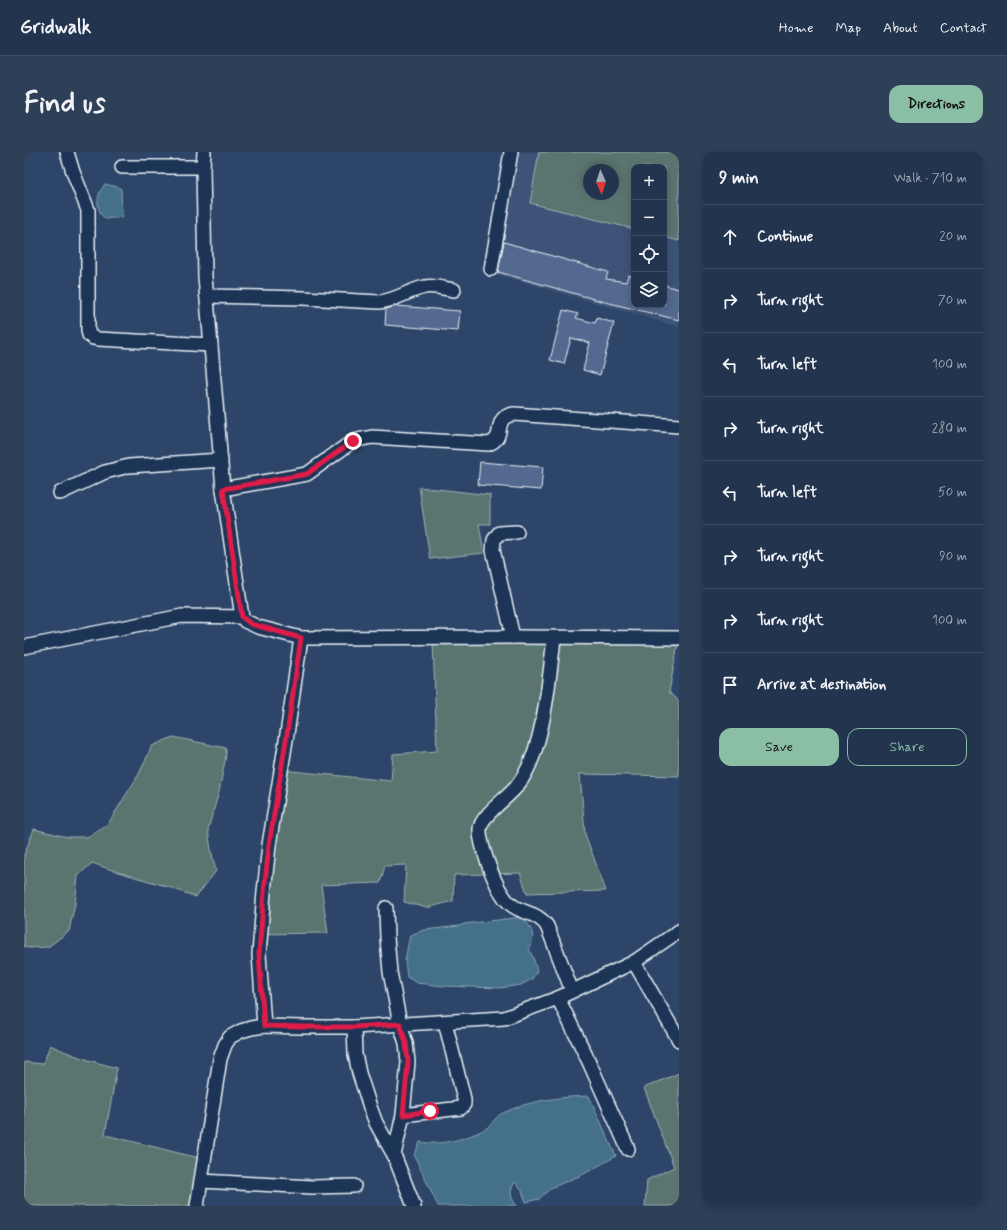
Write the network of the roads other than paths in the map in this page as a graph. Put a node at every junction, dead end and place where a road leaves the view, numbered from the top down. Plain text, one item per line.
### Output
1 (67, 152) edge
2 (204, 152) edge
3 (511, 152) edge
4 (122, 167) dead end
5 (203, 167) junction
6 (491, 269) dead end
7 (454, 290) dead end
8 (207, 296) junction
9 (211, 345) junction
10 (679, 426) edge
11 (221, 460) junction
12 (223, 489) junction
13 (60, 493) dead end
14 (517, 532) dead end
15 (242, 617) junction
16 (513, 637) junction
17 (301, 638) junction
18 (554, 638) junction
19 (679, 638) edge
20 (24, 647) edge
21 (386, 908) dead end
22 (679, 931) edge
23 (634, 962) junction
24 (572, 991) junction
25 (558, 998) junction
26 (445, 1022) junction
27 (400, 1024) junction
28 (264, 1026) junction
29 (354, 1027) junction
30 (679, 1040) edge
31 (403, 1115) junction
32 (628, 1149) dead end
33 (394, 1155) junction
34 (201, 1181) junction
35 (354, 1186) dead end
36 (197, 1206) edge
37 (414, 1206) edge

1 - 9 street
2 - 5 street
3 - 6 street
4 - 5 street
5 - 8 street
7 - 8 street
8 - 9 street
9 - 11 street
10 - 12 street
11 - 12 street
11 - 13 street
12 - 15 street
14 - 16 street
15 - 17 street
15 - 20 street
16 - 17 street
16 - 18 street
17 - 28 street
18 - 19 street
18 - 24 street
21 - 27 street
22 - 23 street
23 - 24 street
23 - 30 street
24 - 25 street
25 - 26 street
25 - 32 street
26 - 27 street
26 - 31 street
27 - 29 street
27 - 31 street
28 - 29 street
28 - 34 street
29 - 33 street
31 - 33 street
33 - 37 street
34 - 35 street
34 - 36 street

